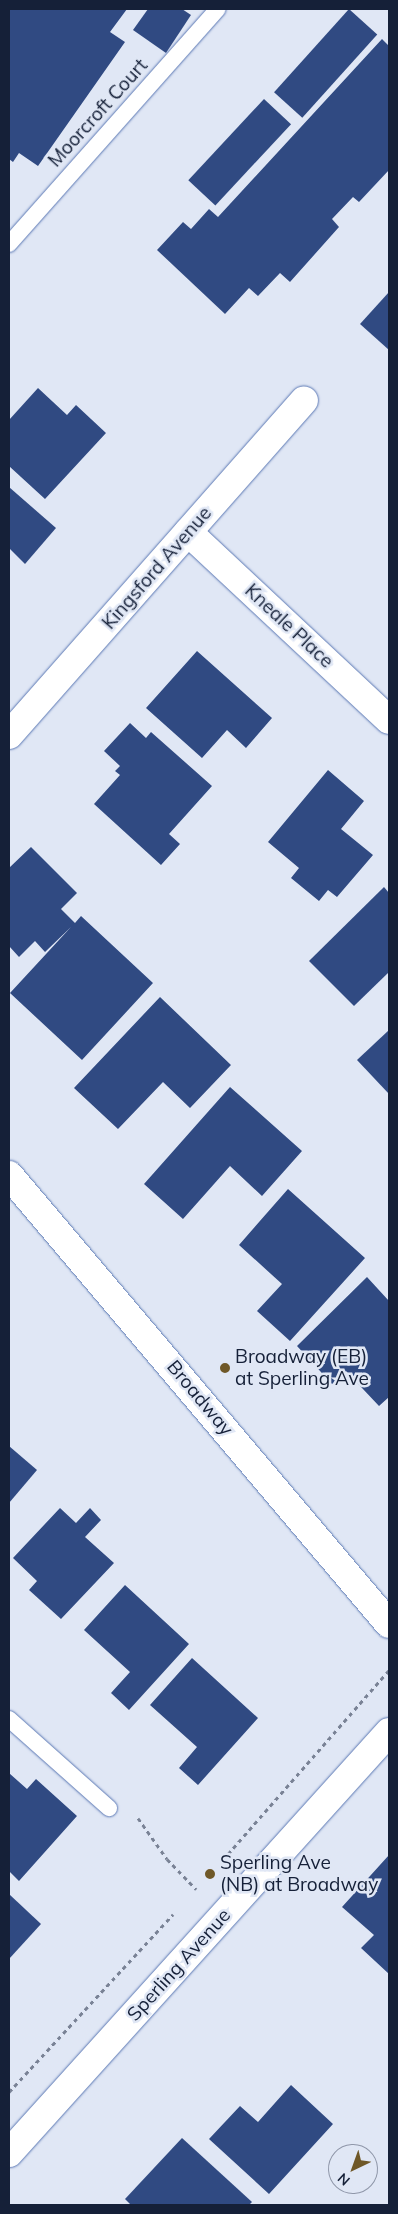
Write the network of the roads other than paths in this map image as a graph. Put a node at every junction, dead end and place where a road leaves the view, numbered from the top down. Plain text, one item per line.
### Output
1 (218, 9) edge
2 (9, 244) edge
3 (304, 400) dead end
4 (188, 532) junction
5 (389, 720) edge
6 (9, 735) edge
7 (9, 1175) edge
8 (389, 1624) edge
9 (9, 1718) edge
10 (389, 1732) edge
11 (108, 1808) road end
12 (9, 2153) edge

1 - 2 lane, Moorcroft Court
3 - 4 street, Kingsford Avenue
4 - 5 street, Kneale Place
4 - 6 street, Kingsford Avenue
7 - 8 street, Broadway
9 - 11 lane
10 - 12 street, Sperling Avenue

